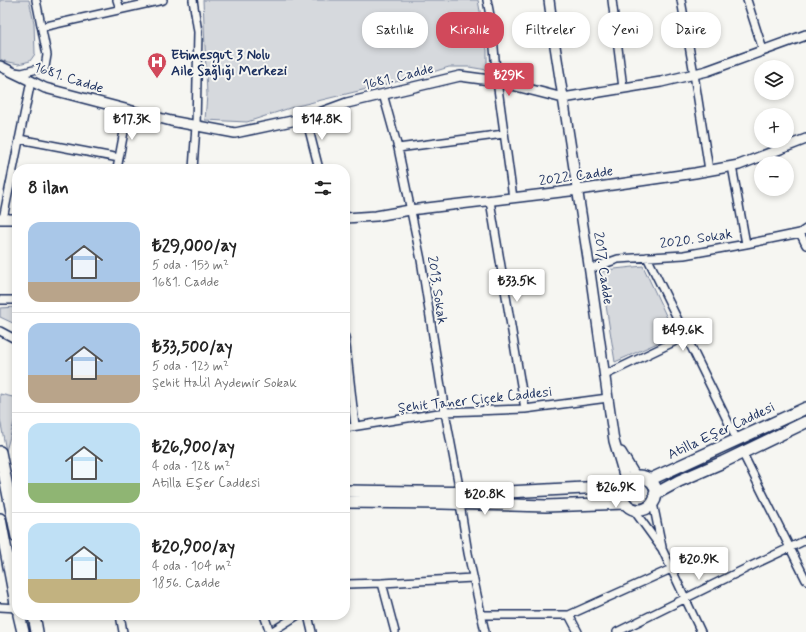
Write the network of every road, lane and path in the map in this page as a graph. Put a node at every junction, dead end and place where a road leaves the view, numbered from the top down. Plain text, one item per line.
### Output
1 (36, 0) edge
2 (117, 0) edge
3 (163, 0) edge
4 (193, 0) edge
5 (487, 0) edge
6 (549, 0) edge
7 (612, 0) edge
8 (681, 0) edge
9 (747, 0) edge
10 (120, 10) junction
11 (42, 27) junction
12 (806, 36) edge
13 (763, 50) junction
14 (0, 66) edge
15 (12, 72) junction
16 (694, 74) junction
17 (497, 81) junction
18 (31, 82) junction
19 (624, 88) junction
20 (383, 94) junction
21 (564, 98) junction
22 (128, 110) junction
23 (306, 118) junction
24 (196, 126) junction
25 (504, 134) junction
26 (19, 138) junction
27 (806, 139) edge
28 (398, 148) junction
29 (119, 158) junction
30 (14, 164) edge
31 (118, 164) edge
32 (193, 164) edge
33 (318, 164) edge
34 (732, 166) junction
35 (709, 170) junction
36 (12, 171) edge
37 (578, 190) junction
38 (513, 198) junction
39 (490, 200) junction
40 (410, 210) junction
41 (350, 218) edge
42 (2, 219) edge
43 (803, 231) edge
44 (746, 244) junction
45 (806, 246) edge
46 (647, 257) junction
47 (590, 269) junction
48 (0, 300) edge
49 (12, 300) edge
50 (0, 331) edge
51 (686, 336) junction
52 (12, 337) edge
53 (605, 375) junction
54 (350, 382) edge
55 (608, 398) junction
56 (806, 408) edge
57 (525, 409) junction
58 (445, 412) junction
59 (806, 422) edge
60 (355, 426) junction
61 (350, 427) edge
62 (737, 440) junction
63 (0, 452) edge
64 (742, 452) junction
65 (649, 480) junction
66 (629, 482) junction
67 (350, 491) edge
68 (9, 497) edge
69 (460, 498) junction
70 (654, 498) junction
71 (350, 502) edge
72 (629, 506) junction
73 (12, 509) edge
74 (0, 510) edge
75 (0, 519) edge
76 (806, 540) edge
77 (790, 548) junction
78 (662, 549) junction
79 (671, 569) junction
80 (473, 578) junction
81 (806, 580) edge
82 (350, 582) edge
83 (12, 583) edge
84 (382, 583) junction
85 (685, 598) junction
86 (0, 607) edge
87 (12, 608) edge
88 (481, 615) junction
89 (569, 615) junction
90 (19, 620) edge
91 (35, 620) edge
92 (121, 620) edge
93 (266, 620) edge
94 (290, 620) edge
95 (309, 620) edge
96 (23, 632) edge
97 (37, 632) edge
98 (123, 632) edge
99 (271, 632) edge
100 (312, 632) edge
101 (395, 632) edge
102 (485, 632) edge
103 (578, 632) edge
104 (617, 632) edge
105 (701, 632) edge

1 - 11 street
2 - 10 street
3 - 10 street
4 - 24 street
5 - 17 street
6 - 21 street, 2017. Cadde
7 - 19 street
8 - 16 street
9 - 13 street
10 - 11 street
11 - 15 street
12 - 13 street, 1681. Cadde
13 - 16 street, 1681. Cadde
14 - 15 street, 1681. Cadde
15 - 18 street, 1681. Cadde
16 - 19 street, 1681. Cadde
16 - 35 street
17 - 20 street, 1681. Cadde
17 - 21 street, 1681. Cadde
17 - 25 street
18 - 22 street, 1681. Cadde
18 - 26 street
19 - 21 street, 1681. Cadde
20 - 23 street, 1681. Cadde
20 - 28 street, 2013. Sokak
21 - 37 street, 2017. Cadde
22 - 24 street, 1681. Cadde
22 - 29 street
23 - 24 street, 1681. Cadde
23 - 33 street
24 - 32 street
25 - 28 street
25 - 38 street
26 - 29 street
26 - 30 street
27 - 34 street, 2022. Cadde
28 - 40 street, 2013. Sokak
29 - 31 street
34 - 35 street, 2022. Cadde
34 - 44 street
35 - 37 street, 2022. Cadde
36 - 42 street
37 - 38 street, 2022. Cadde
37 - 47 street, 2017. Cadde
38 - 39 street, 2022. Cadde
39 - 40 street, 2022. Cadde
39 - 57 street
40 - 41 street, 2022. Cadde
40 - 58 street, 2013. Sokak
43 - 44 street, 2020. Sokak
43 - 45 street
44 - 46 street, 2020. Sokak
46 - 47 street, 2020. Sokak
46 - 51 street
47 - 53 street, 2017. Cadde
48 - 49 street
50 - 52 street
51 - 53 street
51 - 62 street
53 - 55 street, 2017. Cadde
54 - 60 street
55 - 57 street, Şehit Taner Çiçek Caddesi
55 - 66 street, 2017. Cadde
56 - 62 main road, Atilla Eşer Caddesi
57 - 58 street, Şehit Taner Çiçek Caddesi
58 - 60 street, Şehit Taner Çiçek Caddesi
58 - 69 street, 2013. Sokak
59 - 64 main road, Atilla Eşer Caddesi
60 - 61 street, Şehit Taner Çiçek Caddesi
62 - 65 main road, Atilla Eşer Caddesi
63 - 68 main road
64 - 70 main road, Atilla Eşer Caddesi
64 - 77 street
65 - 66 main road
65 - 70 main road
66 - 69 main road
66 - 72 main road
67 - 69 main road
69 - 71 main road
69 - 72 main road
69 - 80 street, 2013. Sokak
70 - 72 main road
70 - 78 street
72 - 78 street
73 - 74 main road
75 - 83 main road
76 - 77 street
77 - 81 street
77 - 85 street
78 - 79 street
79 - 85 street
79 - 89 street
80 - 84 street
80 - 88 street, 2013. Sokak
82 - 84 street
84 - 101 street
85 - 104 street
85 - 105 street
86 - 87 street
88 - 89 street
88 - 102 street, 2013. Sokak
89 - 103 street
90 - 96 main road
91 - 97 main road
92 - 98 street
93 - 99 street
94 - 99 street
95 - 100 street

